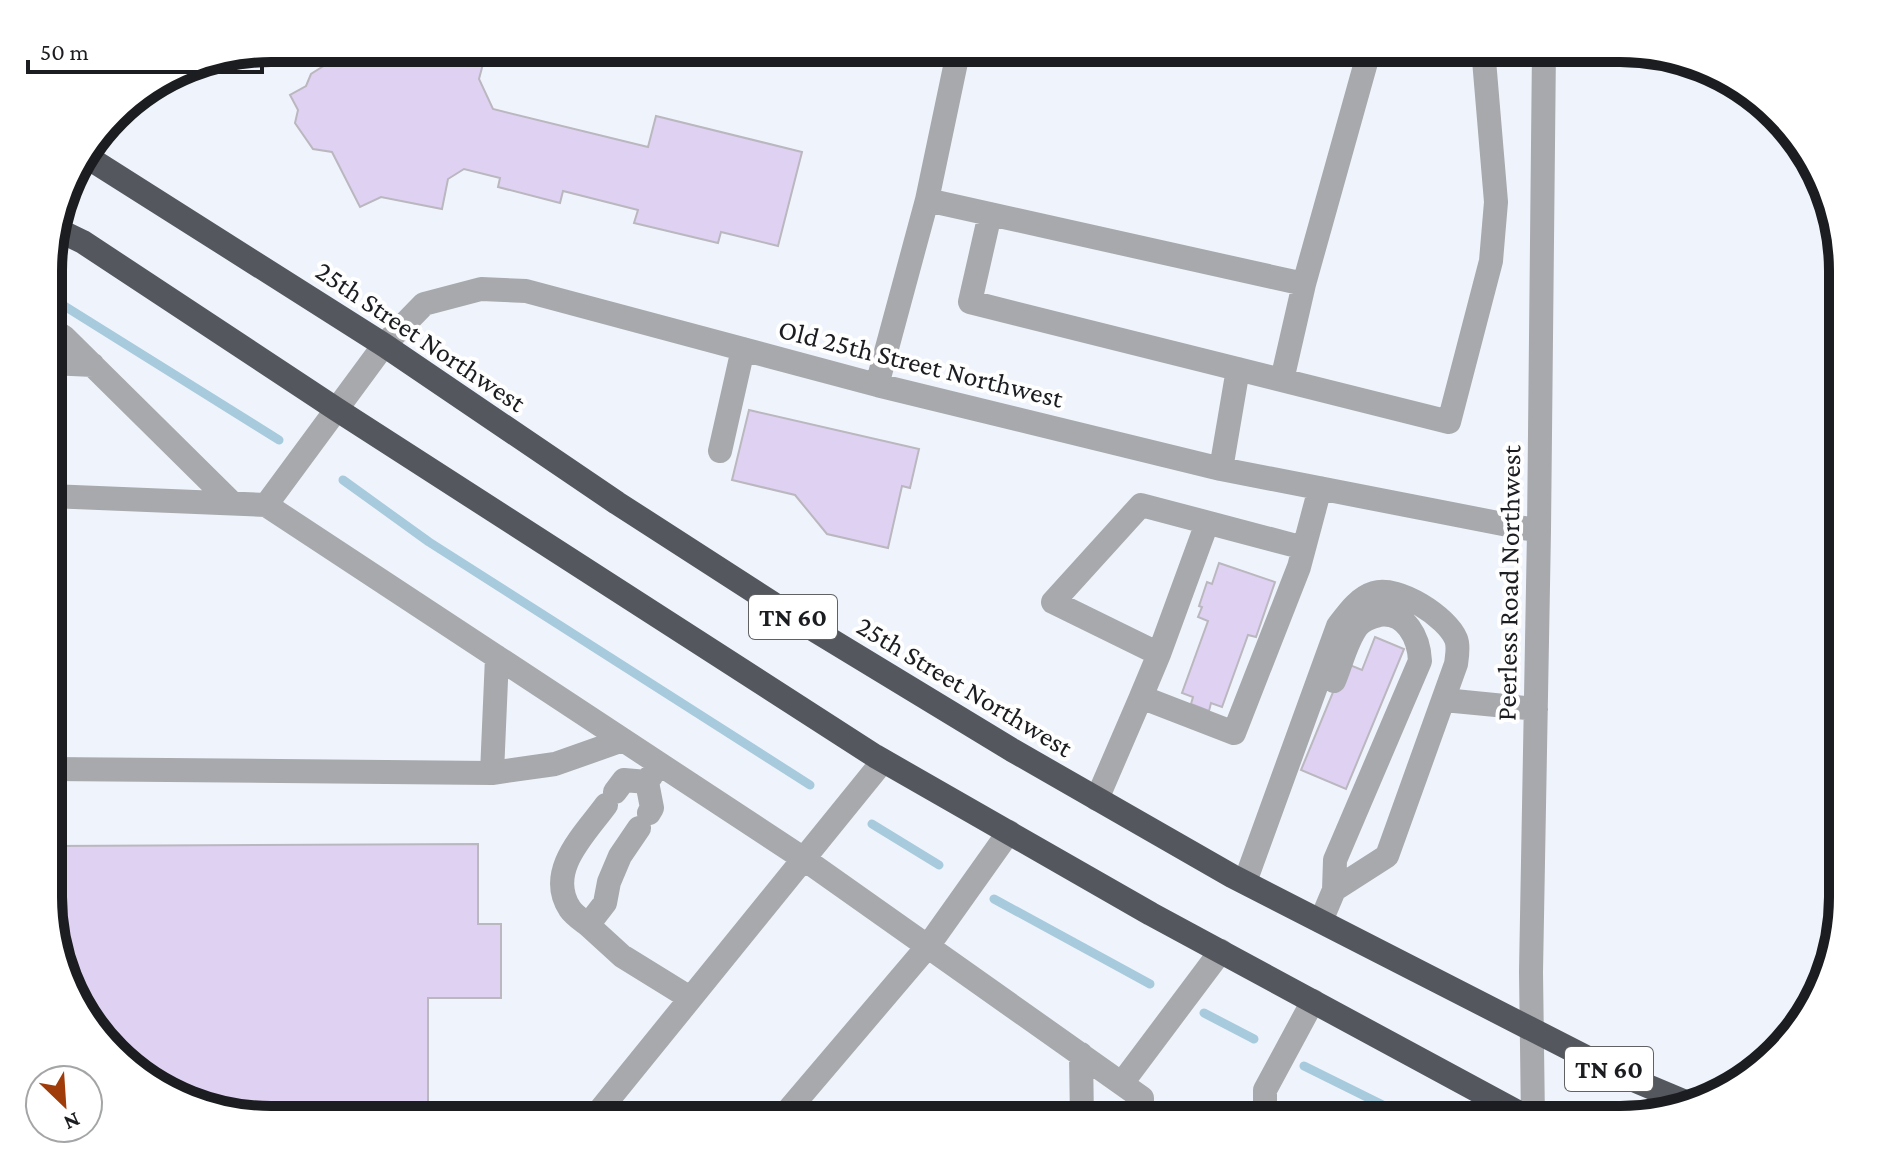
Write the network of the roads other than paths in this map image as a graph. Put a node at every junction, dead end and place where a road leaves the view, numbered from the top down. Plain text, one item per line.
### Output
1 (956, 62) edge
2 (1366, 62) edge
3 (1484, 62) edge
4 (1544, 62) edge
5 (93, 161) edge
6 (927, 200) junction
7 (990, 214) junction
8 (65, 234) edge
9 (1304, 284) junction
10 (62, 336) edge
11 (384, 345) junction
12 (743, 349) junction
13 (62, 351) edge
14 (62, 364) edge
15 (93, 365) junction
16 (1238, 369) junction
17 (1282, 380) junction
18 (877, 385) junction
19 (336, 409) junction
20 (720, 451) dead end
21 (1221, 469) junction
22 (1320, 488) junction
23 (62, 496) edge
24 (232, 503) junction
25 (266, 505) junction
26 (1207, 523) junction
27 (1539, 531) junction
28 (1304, 548) junction
29 (1159, 654) junction
30 (497, 657) junction
31 (1141, 697) junction
32 (1444, 700) junction
33 (1536, 709) junction
34 (623, 740) junction
35 (883, 761) junction
36 (1287, 765) junction
37 (62, 769) edge
38 (492, 773) junction
39 (653, 773) junction
40 (1097, 799) junction
41 (1009, 832) junction
42 (804, 859) junction
43 (1245, 882) junction
44 (1334, 890) junction
45 (1321, 921) junction
46 (588, 925) junction
47 (928, 946) junction
48 (1221, 951) junction
49 (690, 998) junction
50 (1313, 1001) junction
51 (1532, 1028) junction
52 (1081, 1054) junction
53 (1122, 1083) junction
54 (1676, 1098) edge
55 (603, 1106) edge
56 (792, 1106) edge
57 (1082, 1106) edge
58 (1142, 1106) edge
59 (1265, 1106) edge
60 (1506, 1106) edge
61 (1532, 1106) edge

1 - 6 street
2 - 9 street
3 - 17 street
4 - 27 street, Peerless Road Northwest
5 - 11 highway, 25th Street Northwest / TN 60
6 - 7 street
6 - 18 street
7 - 9 street
7 - 16 street
8 - 19 highway, TN 60
9 - 17 street
10 - 15 street
11 - 12 street, Old 25th Street Northwest
11 - 19 street, Old 25th Street Northwest
11 - 40 highway, 25th Street Northwest / TN 60
12 - 18 street, Old 25th Street Northwest
12 - 20 street
13 - 15 street
14 - 15 street
15 - 24 street
16 - 17 street
16 - 21 street
18 - 21 street, Old 25th Street Northwest
19 - 25 street, Old 25th Street Northwest
19 - 35 highway, TN 60
21 - 22 street, Old 25th Street Northwest
22 - 27 street, Old 25th Street Northwest
22 - 28 street
23 - 24 street
24 - 25 street
25 - 30 street
26 - 28 street
26 - 29 street
26 - 29 street
27 - 33 street, Peerless Road Northwest
28 - 31 street
29 - 31 street
30 - 34 street
30 - 38 street
31 - 40 street
32 - 33 street
32 - 36 street
32 - 44 street
33 - 51 street, Peerless Road Northwest
34 - 38 street
34 - 39 street
35 - 41 highway, TN 60
35 - 42 street
36 - 43 street
36 - 44 street
37 - 38 street
39 - 42 street
39 - 46 street
39 - 46 street
40 - 43 highway, 25th Street Northwest / TN 60
41 - 47 street
41 - 48 highway, TN 60
42 - 47 street
42 - 49 street
43 - 45 highway, 25th Street Northwest / TN 60
44 - 45 street
45 - 51 highway, 25th Street Northwest / TN 60
46 - 49 street
47 - 52 street
47 - 56 street
48 - 50 highway, TN 60
48 - 53 street
49 - 55 street
50 - 59 street
50 - 60 highway, TN 60
51 - 54 highway, 25th Street Northwest / TN 60
51 - 61 street, Peerless Road Northwest
52 - 53 street
52 - 57 street
53 - 58 street

